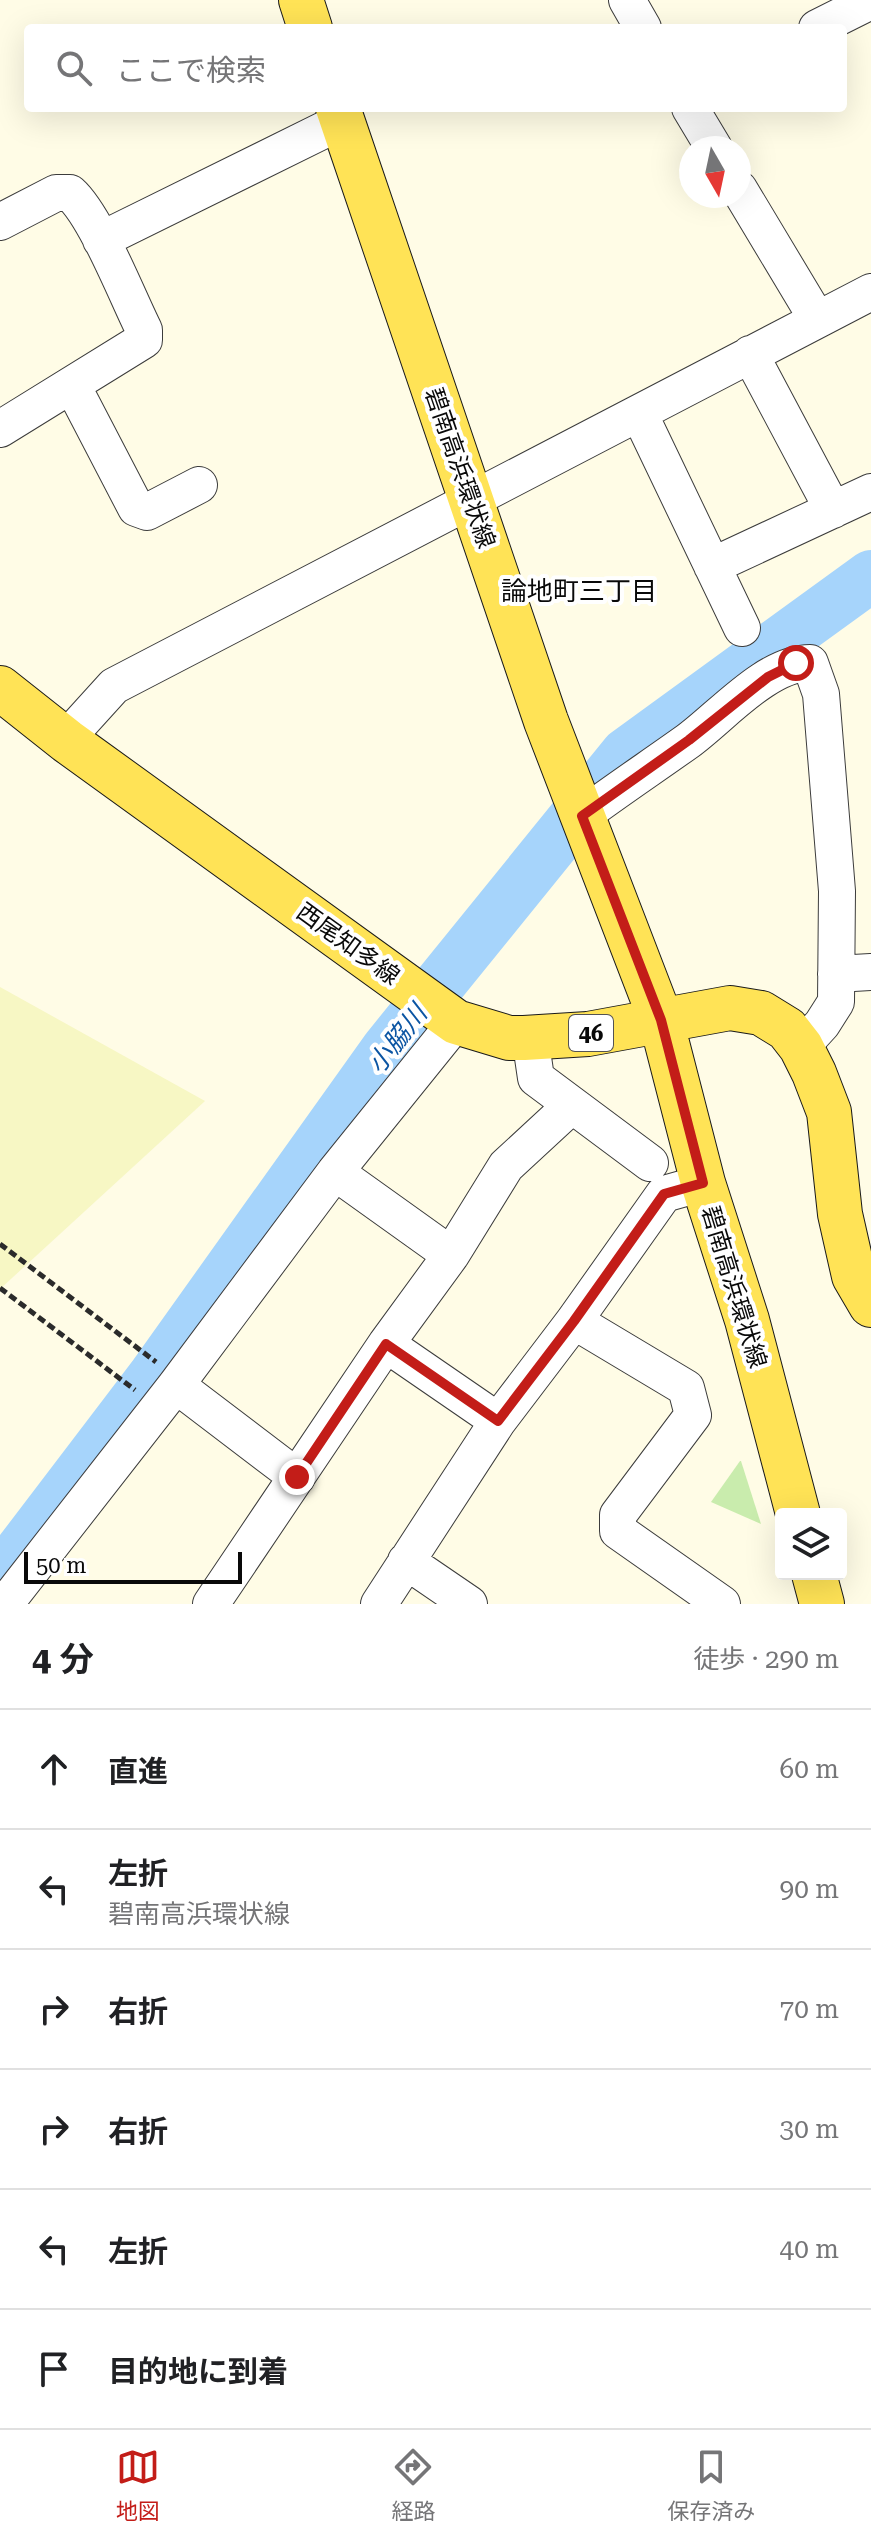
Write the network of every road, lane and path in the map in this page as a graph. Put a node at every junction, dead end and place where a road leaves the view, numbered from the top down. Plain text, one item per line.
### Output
1 (301, 0) edge
2 (627, 0) edge
3 (871, 1) edge
4 (309, 24) edge
5 (641, 24) edge
6 (825, 24) edge
7 (692, 112) edge
8 (340, 115) edge
9 (707, 136) edge
10 (750, 208) edge
11 (0, 222) edge
12 (101, 240) junction
13 (871, 292) edge
14 (817, 319) junction
15 (750, 354) junction
16 (72, 385) junction
17 (639, 413) junction
18 (0, 429) edge
19 (199, 485) dead end
20 (871, 492) edge
21 (471, 499) junction
22 (833, 510) junction
23 (712, 566) junction
24 (742, 628) dead end
25 (0, 688) edge
26 (66, 740) junction
27 (582, 816) junction
28 (854, 973) edge
29 (661, 1020) junction
30 (456, 1022) junction
31 (530, 1037) junction
32 (801, 1047) junction
33 (572, 1105) junction
34 (650, 1163) dead end
35 (335, 1172) junction
36 (703, 1183) junction
37 (0, 1244) edge
38 (451, 1255) junction
39 (865, 1279) edge
40 (0, 1288) edge
41 (574, 1321) junction
42 (386, 1344) junction
43 (171, 1391) junction
44 (498, 1421) junction
45 (297, 1477) junction
46 (796, 1508) edge
47 (406, 1561) junction
48 (225, 1599) edge
49 (5, 1604) edge
50 (379, 1604) edge
51 (469, 1604) edge
52 (722, 1604) edge

1 - 4 main road
2 - 5 street
3 - 6 street
7 - 9 street
8 - 12 street
8 - 21 main road, 碧南高浜環状線
10 - 14 street
11 - 12 street
12 - 16 street
13 - 14 street
14 - 15 street
15 - 17 street
15 - 22 street
16 - 18 street
16 - 19 street
17 - 21 street
17 - 23 street
20 - 22 street
21 - 26 street
21 - 27 main road, 碧南高浜環状線
22 - 23 street
23 - 24 street
25 - 26 main road, 西尾知多線 / 46
26 - 30 main road, 西尾知多線 / 46
27 - 28 street
27 - 29 main road, 碧南高浜環状線
28 - 32 street
29 - 31 main road, 西尾知多線 / 46
29 - 32 main road, 西尾知多線 / 46
29 - 36 main road, 碧南高浜環状線
30 - 31 main road, 西尾知多線 / 46
30 - 35 street
31 - 33 street
32 - 39 main road, 西尾知多線 / 46
33 - 34 street
33 - 38 street
35 - 38 street
35 - 43 street
36 - 41 street
36 - 46 main road, 碧南高浜環状線
37 - 43 path
38 - 42 street
40 - 43 path
41 - 44 street
41 - 52 street
42 - 44 street
42 - 45 street
43 - 45 street
43 - 49 street
44 - 47 street
45 - 48 street
47 - 50 street
47 - 51 street

